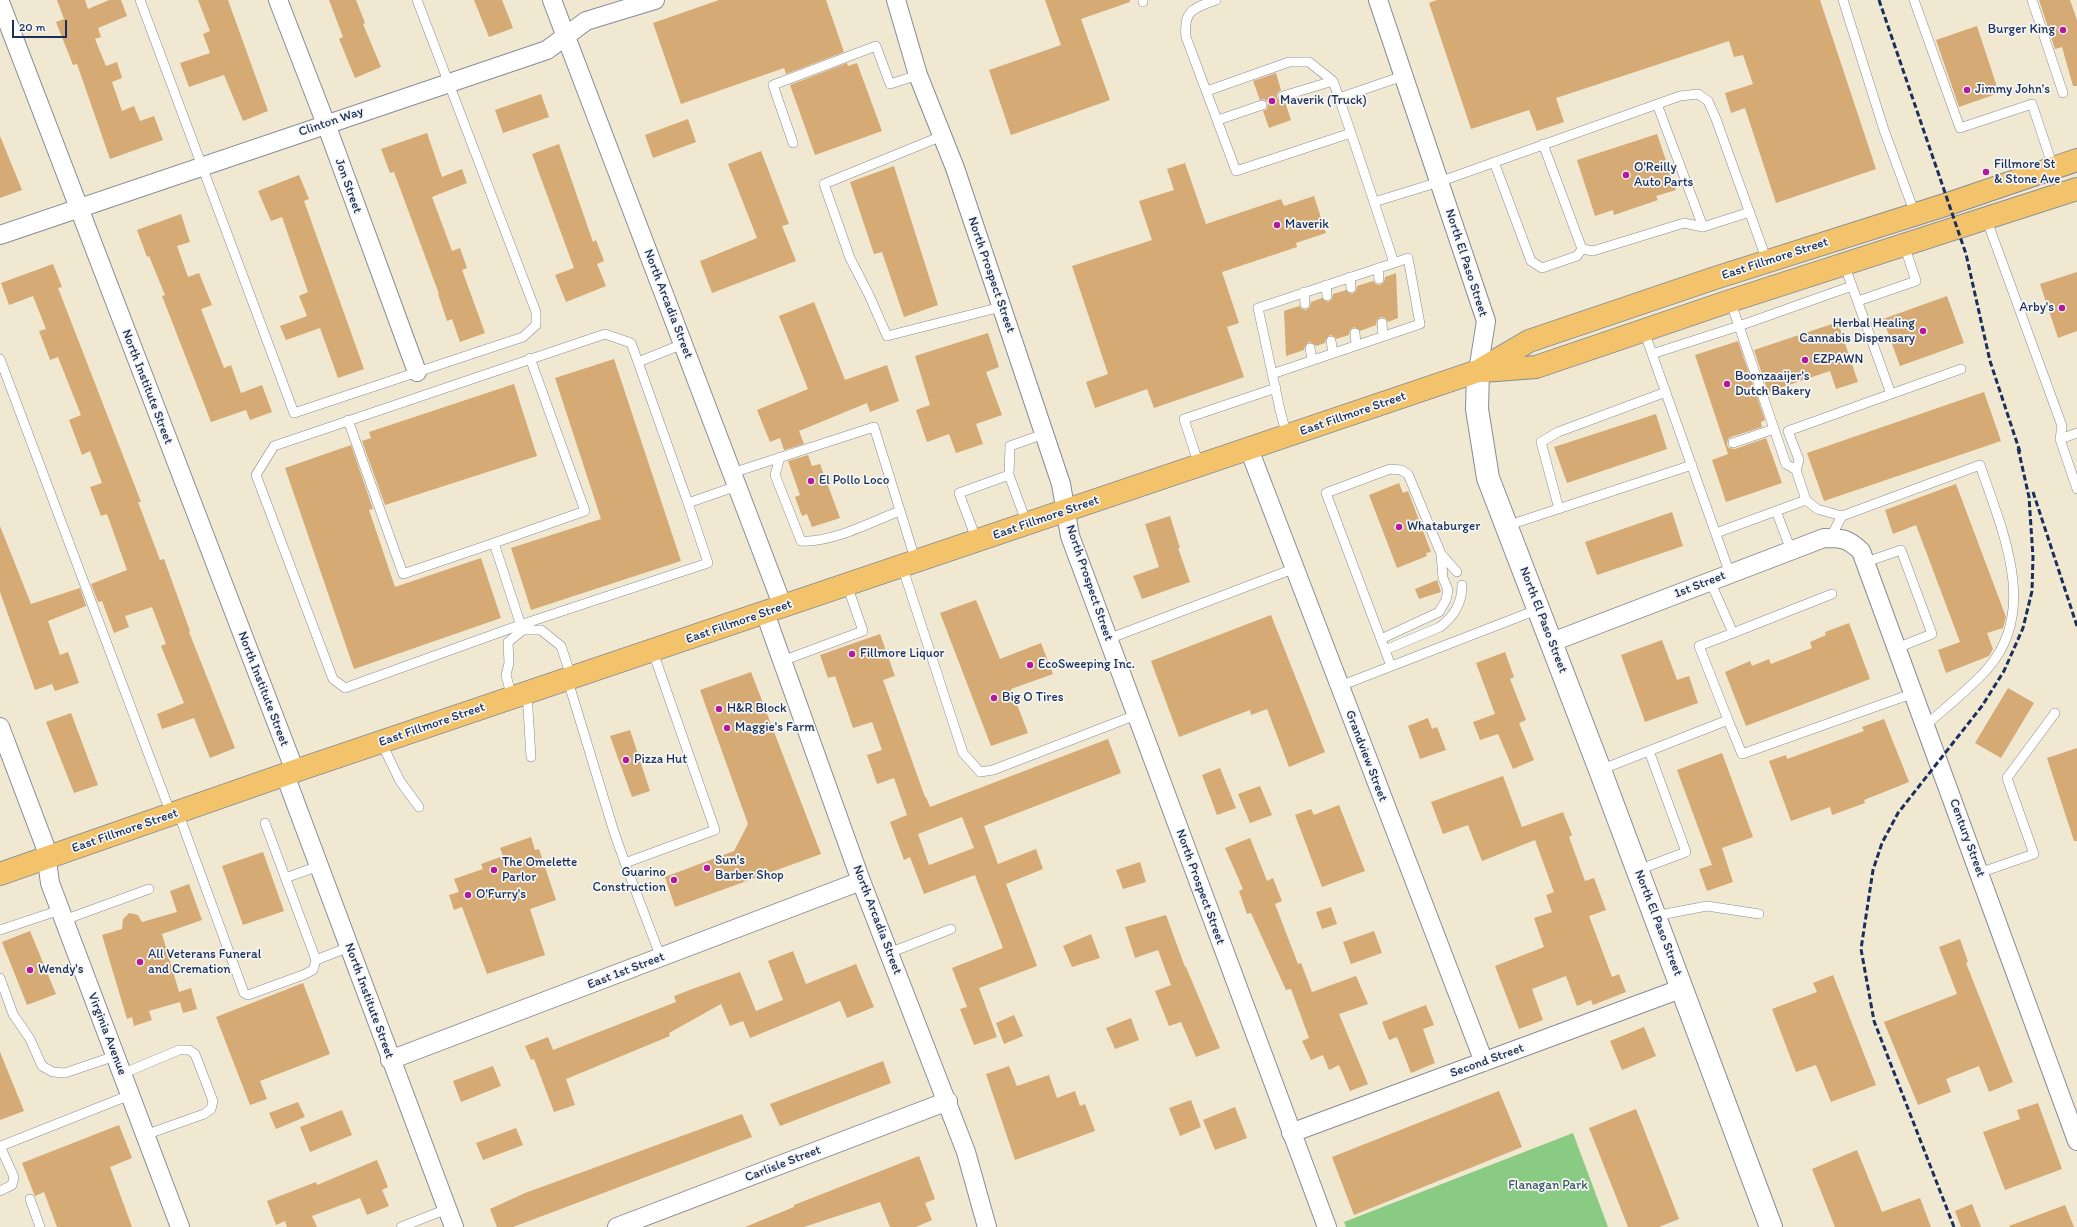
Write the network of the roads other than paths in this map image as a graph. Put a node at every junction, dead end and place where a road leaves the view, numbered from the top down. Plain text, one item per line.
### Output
1 (140, 0) edge
2 (278, 0) edge
3 (417, 0) edge
4 (552, 0) edge
5 (655, 0) edge
6 (896, 0) edge
7 (1216, 0) edge
8 (1378, 0) edge
9 (1843, 0) edge
10 (1914, 0) edge
11 (2032, 0) edge
12 (0, 2) edge
13 (566, 36) junction
14 (918, 75) junction
15 (1403, 76) junction
16 (1333, 81) junction
17 (449, 83) junction
18 (1207, 91) junction
19 (2063, 93) dead end
20 (1283, 96) dead end
21 (1340, 98) junction
22 (1657, 104) junction
23 (1262, 105) dead end
24 (1218, 120) junction
25 (326, 124) junction
26 (1351, 133) junction
27 (942, 136) junction
28 (793, 143) dead end
29 (1543, 144) junction
30 (2077, 160) edge
31 (1494, 162) junction
32 (203, 166) junction
33 (2054, 168) junction
34 (1439, 182) junction
35 (2077, 189) edge
36 (1374, 202) junction
37 (79, 208) junction
38 (1750, 212) junction
39 (1915, 214) junction
40 (1986, 218) junction
41 (1703, 227) junction
42 (0, 234) edge
43 (1904, 245) junction
44 (1582, 249) junction
45 (1767, 261) junction
46 (1394, 263) junction
47 (1844, 264) junction
48 (1378, 268) junction
49 (1350, 277) junction
50 (1379, 279) dead end
51 (1326, 285) junction
52 (1852, 286) junction
53 (1351, 288) dead end
54 (1304, 292) junction
55 (1327, 296) dead end
56 (1730, 301) junction
57 (1858, 302) junction
58 (1305, 304) dead end
59 (1002, 306) junction
60 (1382, 323) dead end
61 (1739, 326) junction
62 (1644, 331) junction
63 (1355, 332) dead end
64 (1383, 336) junction
65 (1331, 341) dead end
66 (683, 344) junction
67 (1356, 345) junction
68 (1310, 348) dead end
69 (1332, 353) junction
70 (1652, 354) junction
71 (530, 358) junction
72 (0, 359) edge
73 (1312, 360) junction
74 (638, 362) junction
75 (1961, 369) dead end
76 (1478, 371) junction
77 (417, 372) junction
78 (1272, 374) junction
79 (1276, 388) junction
80 (1666, 392) junction
81 (1891, 394) junction
82 (348, 420) junction
83 (1774, 429) junction
84 (1044, 434) junction
85 (2077, 434) edge
86 (1288, 436) junction
87 (2060, 440) junction
88 (1733, 443) dead end
89 (1249, 449) junction
90 (780, 457) junction
91 (1692, 465) junction
92 (1199, 466) junction
93 (1796, 470) junction
94 (1009, 475) junction
95 (735, 479) junction
96 (2077, 489) edge
97 (1806, 500) junction
98 (688, 503) junction
99 (1559, 509) junction
100 (900, 511) junction
101 (1065, 511) junction
102 (1776, 511) junction
103 (1842, 516) junction
104 (1027, 524) junction
105 (1506, 526) junction
106 (1716, 533) junction
107 (1830, 538) junction
108 (1849, 540) joint
109 (977, 541) junction
110 (494, 542) junction
111 (1791, 550) junction
112 (1441, 554) junction
113 (1866, 562) junction
114 (909, 564) junction
115 (1293, 569) junction
116 (1457, 572) dead end
117 (1730, 574) junction
118 (1710, 581) junction
119 (847, 585) junction
120 (1462, 585) dead end
121 (1832, 594) dead end
122 (1539, 609) junction
123 (774, 610) junction
124 (522, 628) junction
125 (1733, 633) junction
126 (1108, 639) junction
127 (1381, 639) junction
128 (1552, 642) junction
129 (1897, 648) junction
130 (1385, 650) junction
131 (653, 652) junction
132 (782, 661) junction
133 (1391, 666) junction
134 (570, 680) junction
135 (1340, 686) junction
136 (1914, 693) junction
137 (520, 696) junction
138 (2055, 712) dead end
139 (1136, 715) junction
140 (1728, 720) junction
141 (1926, 725) junction
142 (0, 727) edge
143 (381, 742) junction
144 (1649, 751) junction
145 (531, 757) dead end
146 (1600, 770) junction
147 (290, 773) junction
148 (418, 807) dead end
149 (174, 813) junction
150 (265, 823) dead end
151 (47, 858) junction
152 (625, 863) junction
153 (319, 866) junction
154 (1638, 870) junction
155 (1979, 873) junction
156 (0, 874) edge
157 (285, 878) junction
158 (861, 882) junction
159 (149, 889) dead end
160 (1759, 914) dead end
161 (62, 915) junction
162 (1655, 916) junction
163 (951, 929) dead end
164 (0, 930) edge
165 (349, 947) junction
166 (889, 953) junction
167 (660, 958) junction
168 (316, 960) junction
169 (0, 978) edge
170 (1683, 988) junction
171 (115, 1056) junction
172 (390, 1060) junction
173 (1484, 1062) junction
174 (122, 1074) junction
175 (130, 1095) junction
176 (948, 1101) junction
177 (1291, 1133) junction
178 (145, 1135) junction
179 (2077, 1141) edge
180 (1, 1146) edge
181 (0, 1191) edge
182 (30, 1199) dead end
183 (447, 1209) junction
184 (40, 1227) edge
185 (180, 1227) edge
186 (402, 1227) edge
187 (454, 1227) edge
188 (618, 1227) edge
189 (987, 1227) edge
190 (1327, 1227) edge
191 (1771, 1227) edge

1 - 32 lane
2 - 25 street, Jon Street
3 - 17 lane
4 - 13 street, North Arcadia Street
5 - 13 street, Clinton Way
6 - 14 street, North Prospect Street
7 - 18 lane
8 - 15 street, North El Paso Street
9 - 39 lane
10 - 33 lane
11 - 19 lane
12 - 37 street, North Institute Street
13 - 17 street, Clinton Way
13 - 66 street, North Arcadia Street
14 - 27 street, North Prospect Street
14 - 28 lane
15 - 21 lane
15 - 34 street, North El Paso Street
16 - 18 lane
16 - 20 lane
16 - 21 lane
17 - 25 street, Clinton Way
17 - 77 lane
18 - 24 lane
21 - 26 lane
22 - 29 lane
22 - 38 lane
22 - 41 lane
23 - 24 lane
24 - 26 lane
25 - 32 street, Clinton Way
25 - 77 street, Jon Street
26 - 36 lane
27 - 59 street, North Prospect Street
27 - 59 lane
29 - 31 lane
29 - 44 lane
30 - 33 main road, East Fillmore Street
31 - 34 lane
31 - 44 lane
32 - 37 street, Clinton Way
32 - 77 lane
33 - 39 main road, East Fillmore Street
34 - 36 lane
34 - 76 street, North El Paso Street
35 - 40 main road, East Fillmore Street
36 - 46 lane
37 - 42 street, Clinton Way
37 - 147 street, North Institute Street
38 - 41 lane
38 - 45 lane
39 - 45 main road, East Fillmore Street
40 - 43 main road, East Fillmore Street
40 - 87 lane
41 - 44 lane
43 - 47 main road, East Fillmore Street
43 - 57 lane
45 - 76 main road, East Fillmore Street
46 - 48 lane
46 - 64 lane
47 - 52 lane
47 - 56 main road, East Fillmore Street
48 - 49 lane
48 - 50 lane
49 - 51 lane
49 - 53 lane
51 - 54 lane
51 - 55 lane
52 - 57 lane
52 - 61 lane
54 - 58 lane
54 - 78 lane
56 - 61 lane
56 - 62 main road, East Fillmore Street
57 - 81 lane
59 - 84 street, North Prospect Street
60 - 64 lane
61 - 70 lane
61 - 83 lane
62 - 70 lane
62 - 76 main road, East Fillmore Street
63 - 67 lane
64 - 67 lane
65 - 69 lane
66 - 74 lane
66 - 95 street, North Arcadia Street
67 - 69 lane
68 - 73 lane
69 - 73 lane
70 - 80 lane
71 - 74 lane
71 - 82 lane
71 - 110 lane
72 - 149 lane
73 - 78 lane
74 - 98 lane
75 - 81 lane
76 - 86 main road, East Fillmore Street
76 - 105 street, North El Paso Street
78 - 79 lane
79 - 86 lane
79 - 92 lane
80 - 91 lane
80 - 99 lane
81 - 93 lane
82 - 110 lane
82 - 124 lane
83 - 88 lane
83 - 93 lane
84 - 94 lane
84 - 101 street, North Prospect Street
85 - 87 lane
86 - 89 main road, East Fillmore Street
87 - 96 lane
89 - 92 main road, East Fillmore Street
89 - 115 street, Grandview Street
90 - 95 lane
90 - 100 lane
90 - 100 lane
91 - 99 lane
91 - 106 lane
92 - 101 main road, East Fillmore Street
93 - 97 lane
94 - 104 lane
94 - 109 lane
95 - 98 lane
95 - 123 street, North Arcadia Street
97 - 102 lane
97 - 103 lane
98 - 124 lane
99 - 105 lane
100 - 114 lane
101 - 104 main road, East Fillmore Street
101 - 126 street, North Prospect Street
102 - 106 lane
102 - 111 lane
103 - 107 lane
103 - 141 lane
104 - 109 main road, East Fillmore Street
105 - 122 street, North El Paso Street
106 - 117 lane
107 - 108 street, 1st Street
107 - 111 street, 1st Street
108 - 113 street, Century Street
109 - 114 main road, East Fillmore Street
110 - 124 lane
111 - 117 street, 1st Street
112 - 116 lane
112 - 127 lane
112 - 127 lane
113 - 129 street, Century Street
113 - 129 lane
114 - 119 main road, East Fillmore Street
114 - 139 lane
115 - 126 lane
115 - 135 street, Grandview Street
117 - 118 street, 1st Street
118 - 125 lane
118 - 128 street, 1st Street
119 - 123 main road, East Fillmore Street
119 - 132 lane
120 - 130 lane
121 - 125 lane
122 - 128 street, North El Paso Street
122 - 133 lane
123 - 131 main road, East Fillmore Street
123 - 132 street, North Arcadia Street
124 - 134 lane
124 - 137 lane
125 - 140 lane
126 - 139 street, North Prospect Street
127 - 130 lane
128 - 146 street, North El Paso Street
129 - 136 street, Century Street
130 - 133 lane
131 - 134 main road, East Fillmore Street
131 - 152 lane
132 - 158 street, North Arcadia Street
133 - 135 lane
134 - 137 main road, East Fillmore Street
134 - 152 lane
135 - 173 street, Grandview Street
136 - 140 lane
136 - 141 street, Century Street
137 - 143 main road, East Fillmore Street
137 - 145 lane
138 - 155 lane
139 - 177 street, North Prospect Street
140 - 144 lane
141 - 155 street, Century Street
142 - 151 street, Virginia Avenue
143 - 147 main road, East Fillmore Street
143 - 148 lane
144 - 146 lane
144 - 154 lane
146 - 154 street, North El Paso Street
147 - 149 main road, East Fillmore Street
147 - 153 street, North Institute Street
149 - 151 main road, East Fillmore Street
149 - 168 lane
150 - 157 lane
151 - 156 main road, East Fillmore Street
151 - 161 street, Virginia Avenue
152 - 167 lane
153 - 157 lane
153 - 165 street, North Institute Street
154 - 162 street, North El Paso Street
155 - 179 street, Century Street
157 - 168 lane
158 - 166 street, North Arcadia Street
158 - 167 street, East 1st Street
159 - 161 lane
160 - 162 lane
161 - 164 lane
161 - 171 street, Virginia Avenue
162 - 170 street, North El Paso Street
163 - 166 lane
165 - 168 lane
165 - 172 street, North Institute Street
166 - 176 street, North Arcadia Street
167 - 172 street, East 1st Street
169 - 171 lane
170 - 173 street, Second Street
170 - 191 street, North El Paso Street
171 - 174 street, Virginia Avenue
172 - 183 street, North Institute Street
173 - 177 street, Second Street
174 - 175 street, Virginia Avenue
174 - 178 lane
175 - 178 street, Virginia Avenue
175 - 180 lane
176 - 188 street, Carlisle Street
176 - 189 street, North Arcadia Street
177 - 190 street, North Prospect Street
178 - 185 street, Virginia Avenue
180 - 181 lane
182 - 184 lane
183 - 186 lane
183 - 187 street, North Institute Street

